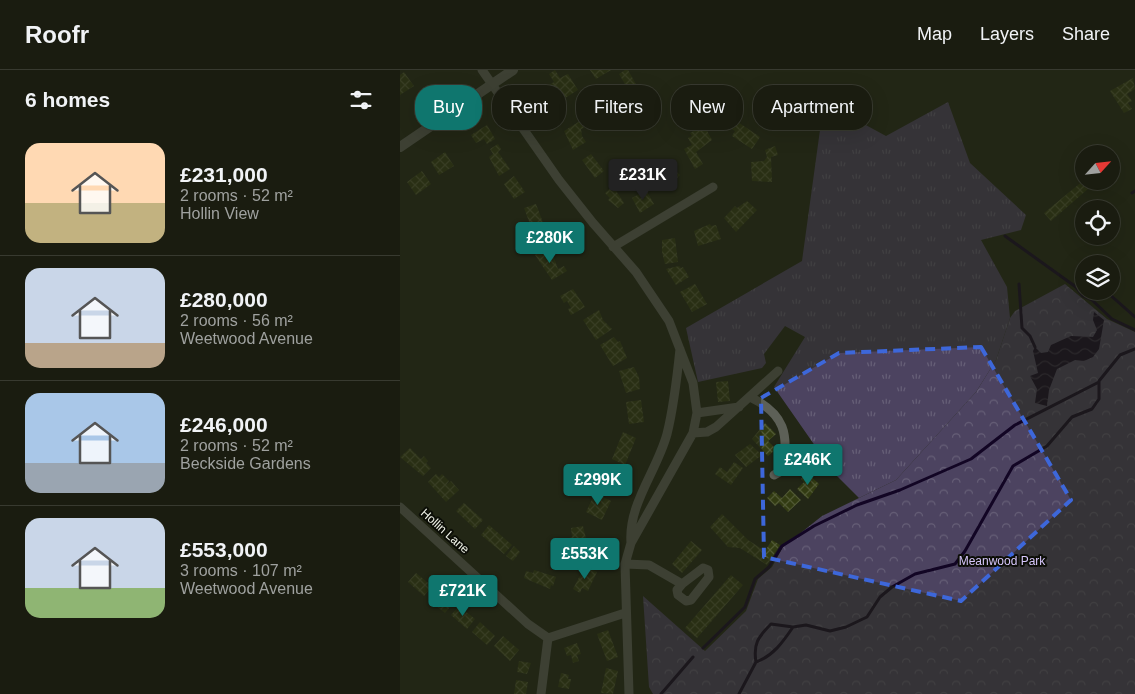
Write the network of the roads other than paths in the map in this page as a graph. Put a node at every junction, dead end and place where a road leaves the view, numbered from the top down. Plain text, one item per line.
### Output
1 (482, 70) edge
2 (513, 70) edge
3 (491, 84) junction
4 (400, 147) edge
5 (714, 187) dead end
6 (613, 247) junction
7 (680, 347) junction
8 (778, 371) dead end
9 (750, 397) junction
10 (739, 407) junction
11 (697, 414) junction
12 (693, 433) junction
13 (774, 475) dead end
14 (400, 507) edge
15 (631, 543) junction
16 (625, 564) junction
17 (682, 584) dead end
18 (625, 613) junction
19 (548, 638) junction
20 (541, 694) edge
21 (629, 694) edge

1 - 3 street
2 - 3 street
3 - 4 street
3 - 6 street
5 - 6 street
6 - 7 street
7 - 11 street
7 - 15 street
8 - 9 street
9 - 10 street
9 - 13 street
10 - 11 street
10 - 12 street
11 - 12 street
12 - 15 street
14 - 19 street, Hollin Lane
15 - 16 street
16 - 17 street
16 - 18 street
18 - 19 street
18 - 21 street
19 - 20 street

